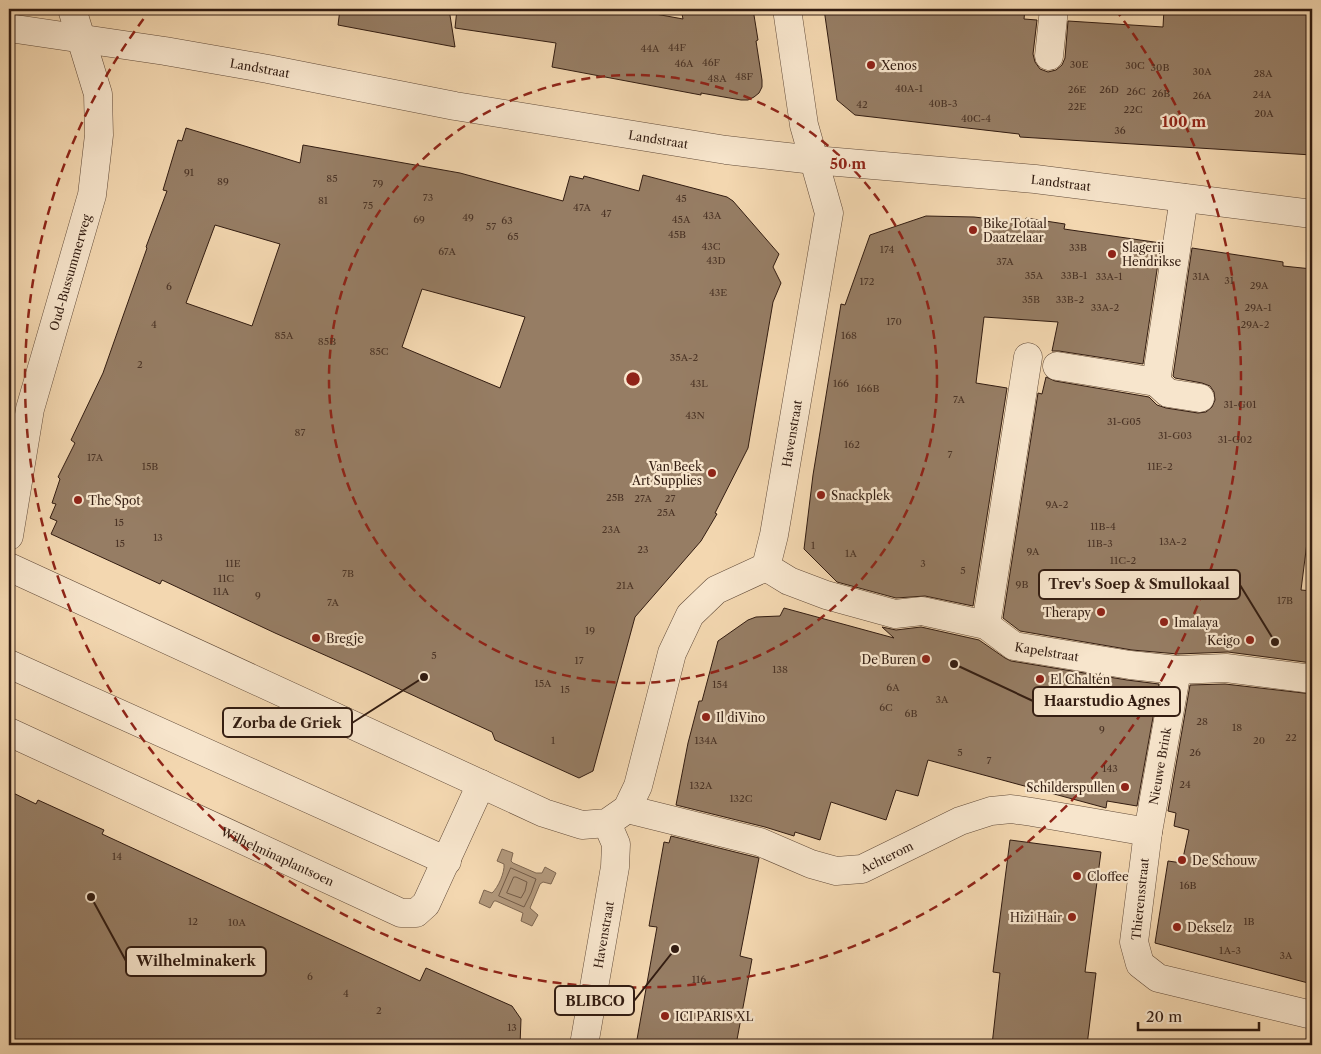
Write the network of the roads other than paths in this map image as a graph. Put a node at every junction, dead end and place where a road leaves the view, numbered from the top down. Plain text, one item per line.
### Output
1 (72, 9) edge
2 (787, 9) edge
3 (1054, 9) edge
4 (9, 28) edge
5 (80, 39) junction
6 (1049, 56) dead end
7 (814, 160) junction
8 (1184, 198) junction
9 (1312, 214) edge
10 (1028, 357) dead end
11 (1057, 366) dead end
12 (1156, 382) junction
13 (1200, 398) dead end
14 (9, 536) edge
15 (9, 567) edge
16 (766, 567) junction
17 (986, 624) junction
18 (9, 664) edge
19 (1177, 670) junction
20 (1312, 679) edge
21 (9, 732) edge
22 (481, 784) junction
23 (617, 816) junction
24 (1148, 832) junction
25 (447, 862) junction
26 (1312, 1015) edge
27 (584, 1045) edge

1 - 5 street, Oud-Bussummerweg
2 - 7 street, Havenstraat
3 - 6 street
4 - 5 street, Landstraat
5 - 7 street, Landstraat
5 - 14 street, Oud-Bussummerweg
7 - 8 street, Landstraat
7 - 16 street, Havenstraat
8 - 9 street, Landstraat
8 - 12 street
10 - 17 street
11 - 12 street
12 - 13 street
15 - 22 street
16 - 17 street, Kapelstraat
16 - 23 street
17 - 19 street, Kapelstraat
18 - 25 street
19 - 20 street, Kapelstraat
19 - 24 street, Nieuwe Brink
21 - 25 street, Wilhelminaplantsoen
22 - 23 street
22 - 25 street, Wilhelminaplantsoen
23 - 24 street, Achterom
23 - 27 street, Havenstraat
24 - 26 street, Thierensstraat

